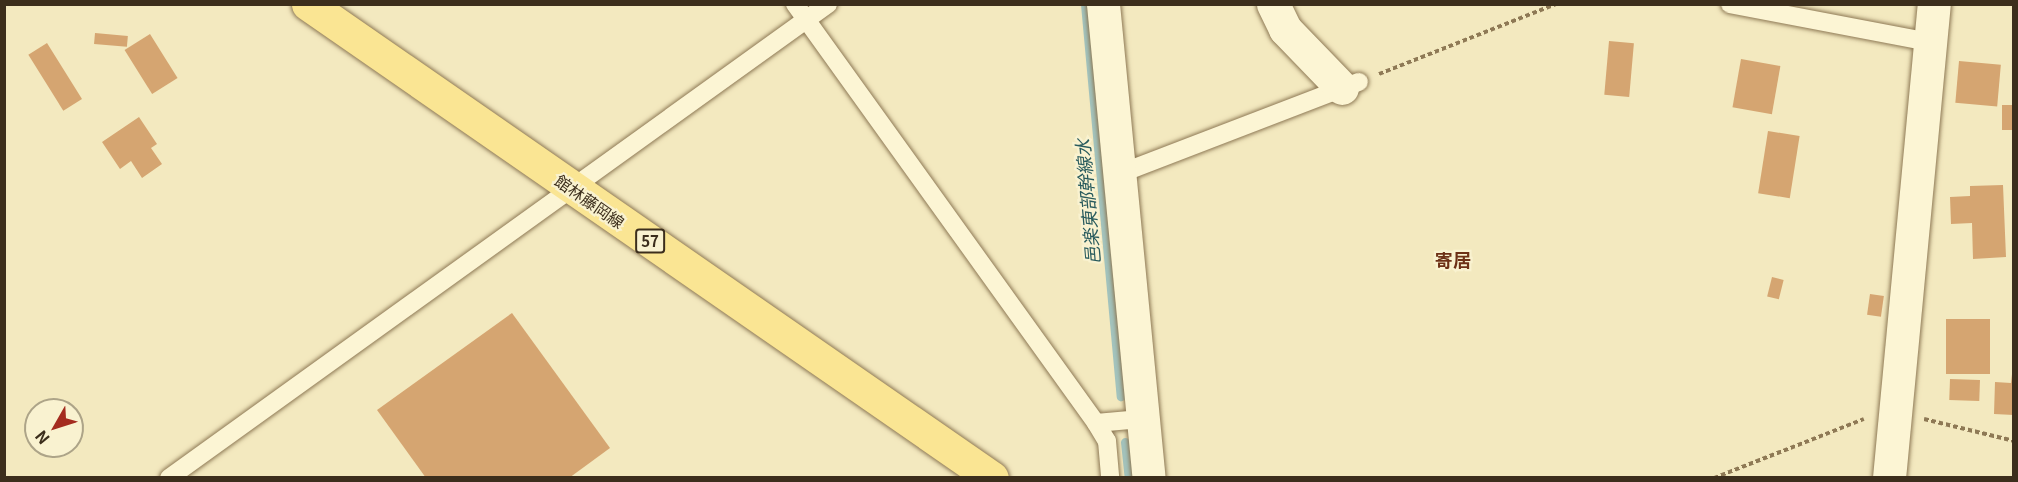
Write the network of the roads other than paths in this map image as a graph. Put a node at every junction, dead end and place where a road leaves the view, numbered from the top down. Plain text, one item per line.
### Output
1 (308, 4) edge
2 (795, 4) edge
3 (828, 4) edge
4 (1103, 4) edge
5 (1273, 4) edge
6 (1730, 4) edge
7 (1934, 4) edge
8 (806, 20) junction
9 (1930, 42) junction
10 (1350, 85) joint
11 (1119, 174) junction
12 (573, 189) junction
13 (1141, 419) junction
14 (1096, 423) junction
15 (169, 477) edge
16 (992, 477) edge
17 (1110, 477) edge
18 (1149, 477) edge
19 (1889, 477) edge

1 - 12 main road, 館林藤岡線 / 57
2 - 8 lane
3 - 8 lane
4 - 11 street
5 - 10 street
6 - 9 lane
7 - 9 street
8 - 12 lane
8 - 14 lane
9 - 19 street
10 - 11 lane
11 - 13 street
12 - 15 lane
12 - 16 main road, 館林藤岡線 / 57
13 - 14 lane
13 - 18 street
14 - 17 lane

